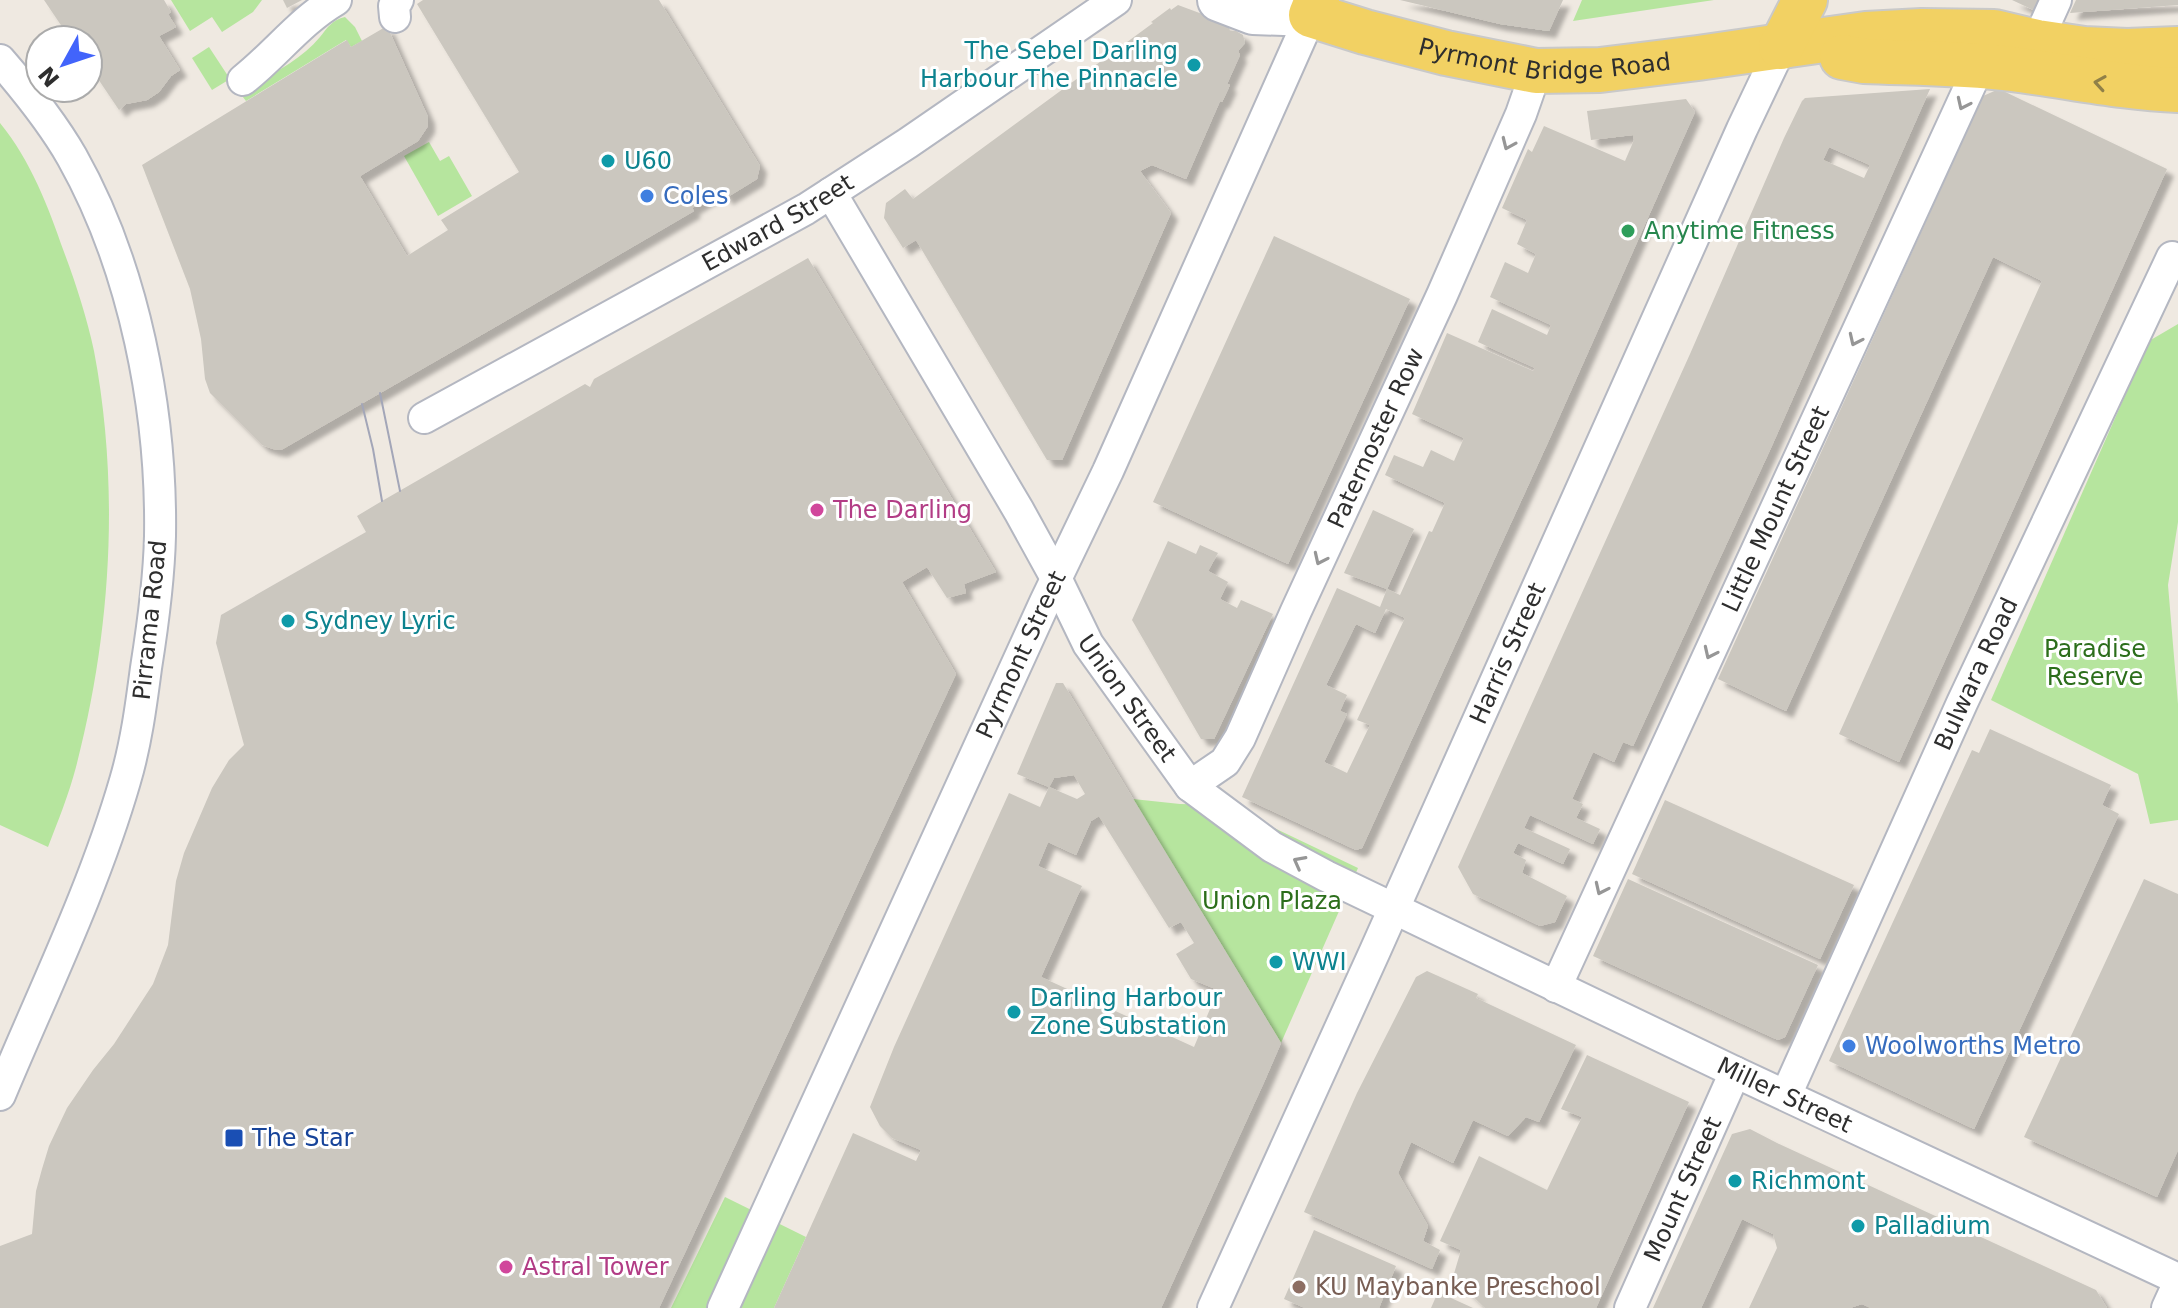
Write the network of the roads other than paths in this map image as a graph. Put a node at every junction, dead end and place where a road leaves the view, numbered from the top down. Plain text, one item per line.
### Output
1 (336, 0) edge
2 (1116, 0) edge
3 (1219, 0) edge
4 (1805, 0) edge
5 (2056, 0) edge
6 (1307, 5) edge
7 (2037, 42) junction
8 (1781, 47) junction
9 (2178, 49) edge
10 (1987, 50) junction
11 (0, 60) edge
12 (1536, 71) junction
13 (243, 80) dead end
14 (2178, 90) edge
15 (831, 193) junction
16 (2172, 257) dead end
17 (424, 418) dead end
18 (1057, 580) junction
19 (1190, 786) junction
20 (1393, 909) junction
21 (1556, 987) junction
22 (1735, 1072) junction
23 (0, 1095) edge
24 (1786, 1095) junction
25 (2178, 1281) edge
26 (723, 1308) edge
27 (1213, 1308) edge
28 (1630, 1308) edge
29 (2167, 1308) edge

1 - 13 street
2 - 15 street, Edward Street
3 - 6 street, Pyrmont Bridge Road
4 - 8 main road, Harris Street
5 - 7 street
6 - 12 main road, Pyrmont Bridge Road
6 - 18 street, Pyrmont Street
7 - 9 main road, Pyrmont Bridge Road
7 - 10 main road, Pyrmont Bridge Road
8 - 10 main road, Pyrmont Bridge Road
8 - 12 main road, Pyrmont Bridge Road
8 - 20 street, Harris Street
14 -> 10 main road, Pyrmont Bridge Road
10 -> 21 street, Little Mount Street
11 - 23 street, Pirrama Road
12 -> 19 street, Paternoster Row
15 - 17 street, Edward Street
15 - 18 street, Union Street
16 - 24 street, Bulwara Road
18 - 19 street, Union Street
18 - 26 street, Pyrmont Street
20 -> 19 street, Union Street
20 - 21 street, Miller Street
20 - 27 street, Harris Street
21 - 22 street, Miller Street
22 - 24 street, Miller Street
22 - 28 street, Mount Street
24 - 25 street, Miller Street
25 - 29 street

